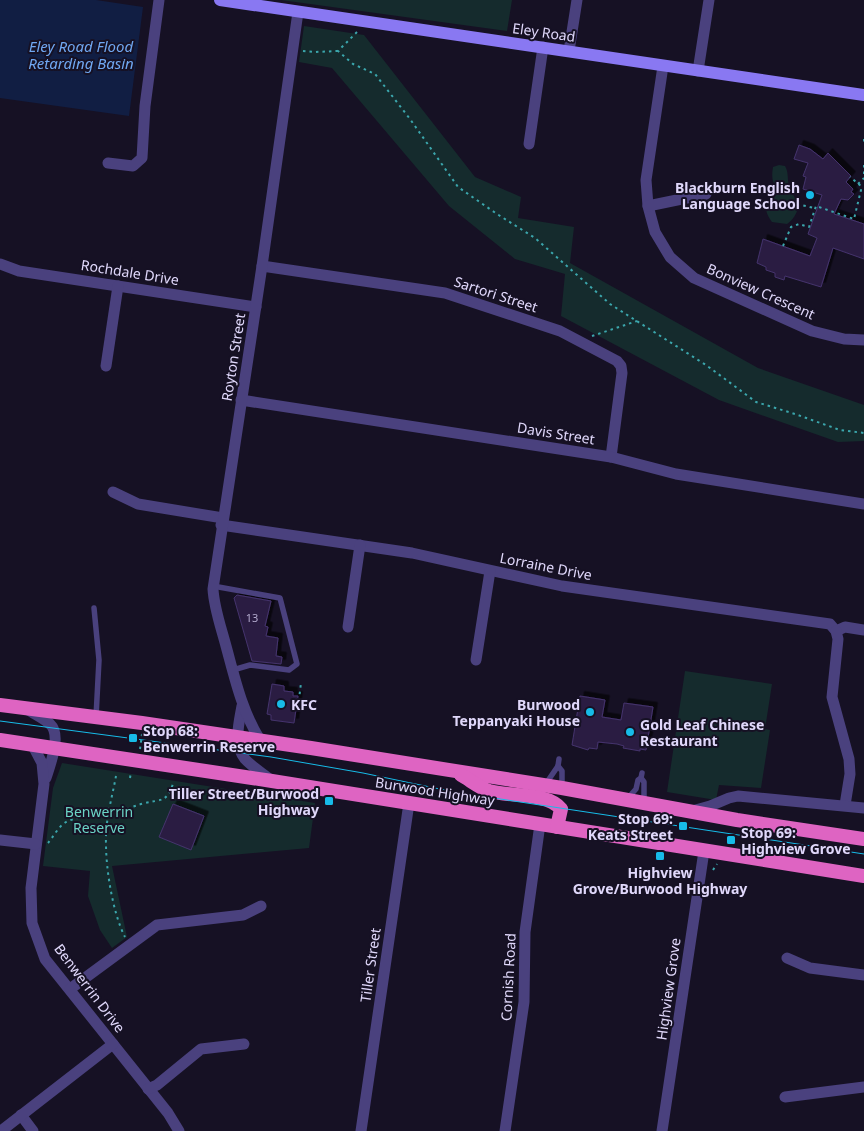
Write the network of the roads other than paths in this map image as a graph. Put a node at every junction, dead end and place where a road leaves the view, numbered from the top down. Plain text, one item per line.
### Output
1 (159, 0) edge
2 (220, 0) edge
3 (576, 0) edge
4 (708, 0) edge
5 (298, 12) junction
6 (543, 48) junction
7 (569, 51) junction
8 (663, 66) junction
9 (698, 70) junction
10 (864, 95) edge
11 (529, 144) dead end
12 (108, 163) dead end
13 (706, 194) dead end
14 (648, 206) junction
15 (0, 264) edge
16 (262, 266) junction
17 (118, 286) junction
18 (256, 307) junction
19 (864, 340) edge
20 (106, 366) dead end
21 (241, 400) junction
22 (612, 457) junction
23 (113, 492) dead end
24 (864, 504) edge
25 (222, 521) junction
26 (360, 545) junction
27 (490, 571) junction
28 (213, 586) junction
29 (94, 608) dead end
30 (348, 627) dead end
31 (864, 630) edge
32 (836, 631) junction
33 (476, 660) dead end
34 (233, 670) junction
35 (242, 704) junction
36 (0, 705) edge
37 (26, 708) junction
38 (96, 717) junction
39 (237, 737) junction
40 (0, 740) edge
41 (260, 740) junction
42 (32, 744) junction
43 (54, 748) junction
44 (559, 759) dead end
45 (558, 766) junction
46 (454, 771) junction
47 (272, 781) junction
48 (44, 784) junction
49 (545, 785) junction
50 (562, 788) junction
51 (627, 800) junction
52 (409, 803) junction
53 (644, 803) junction
54 (845, 805) junction
55 (864, 808) edge
56 (688, 811) junction
57 (540, 824) junction
58 (556, 827) junction
59 (864, 839) edge
60 (0, 840) edge
61 (36, 844) junction
62 (704, 851) junction
63 (864, 876) edge
64 (261, 906) dead end
65 (787, 958) dead end
66 (864, 975) edge
67 (70, 989) junction
68 (113, 1044) junction
69 (244, 1044) dead end
70 (864, 1087) edge
71 (148, 1089) junction
72 (784, 1097) dead end
73 (21, 1115) junction
74 (1, 1129) edge
75 (33, 1131) edge
76 (179, 1131) edge
77 (361, 1131) edge
78 (505, 1131) edge
79 (662, 1131) edge

1 - 12 street
2 - 5 main road, Eley Road
3 - 7 street
4 - 9 street
5 - 6 main road, Eley Road
5 - 16 street, Royton Street
6 - 7 main road, Eley Road
6 - 11 street
7 - 8 main road, Eley Road
8 - 9 main road, Eley Road
8 - 14 street, Bonview Crescent
9 - 10 main road, Eley Road
13 - 14 street
14 - 19 street, Bonview Crescent
15 - 17 street, Rochdale Drive
16 - 18 street, Royton Street
16 - 22 street, Sartori Street
17 - 18 street, Rochdale Drive
17 - 20 street
18 - 21 street, Royton Street
21 - 22 street, Davis Street
21 - 25 street, Royton Street
22 - 24 street, Davis Street
23 - 25 street, Lorraine Drive
25 - 26 street, Lorraine Drive
25 - 28 street, Royton Street
26 - 27 street, Lorraine Drive
26 - 30 street
27 - 32 street, Lorraine Drive
27 - 33 street
28 - 34 street, Royton Street
28 - 34 lane
29 - 38 lane
31 - 32 street, Lorraine Drive
32 - 54 street
34 - 35 street, Royton Street
35 - 39 street, Royton Street
35 - 41 street, Royton Street
36 - 37 highway, Burwood Highway
37 - 38 highway, Burwood Highway
37 - 43 street, Benwerrin Drive
38 - 39 highway, Burwood Highway
39 - 41 highway, Burwood Highway
39 - 47 street, Royton Street
40 - 42 highway, Burwood Highway
41 - 46 highway, Burwood Highway
42 - 43 highway, Burwood Highway
42 - 48 street, Benwerrin Drive
43 - 47 highway, Burwood Highway
43 - 48 street, Benwerrin Drive
44 - 45 lane
45 - 49 lane
45 - 50 lane
46 - 49 highway, Burwood Highway
46 - 58 highway
47 - 52 highway, Burwood Highway
48 - 61 street, Benwerrin Drive
49 - 50 highway, Burwood Highway
50 - 51 highway, Burwood Highway
51 - 53 highway, Burwood Highway
51 - 53 lane
52 - 57 highway, Burwood Highway
52 - 77 street, Tiller Street
53 - 56 highway, Burwood Highway
54 - 55 street, Burwood Highway
54 - 56 street, Burwood Highway
56 - 59 highway, Burwood Highway
57 - 58 highway, Burwood Highway
57 - 78 street, Cornish Road
58 - 62 highway, Burwood Highway
60 - 61 street
61 - 67 street, Benwerrin Drive
62 - 63 highway, Burwood Highway
62 - 79 street, Highview Grove
64 - 67 street
65 - 66 street
67 - 68 street, Benwerrin Drive
68 - 71 street, Benwerrin Drive
68 - 73 street
69 - 71 street
70 - 72 street
71 - 76 street, Benwerrin Drive
73 - 74 street
73 - 75 street

